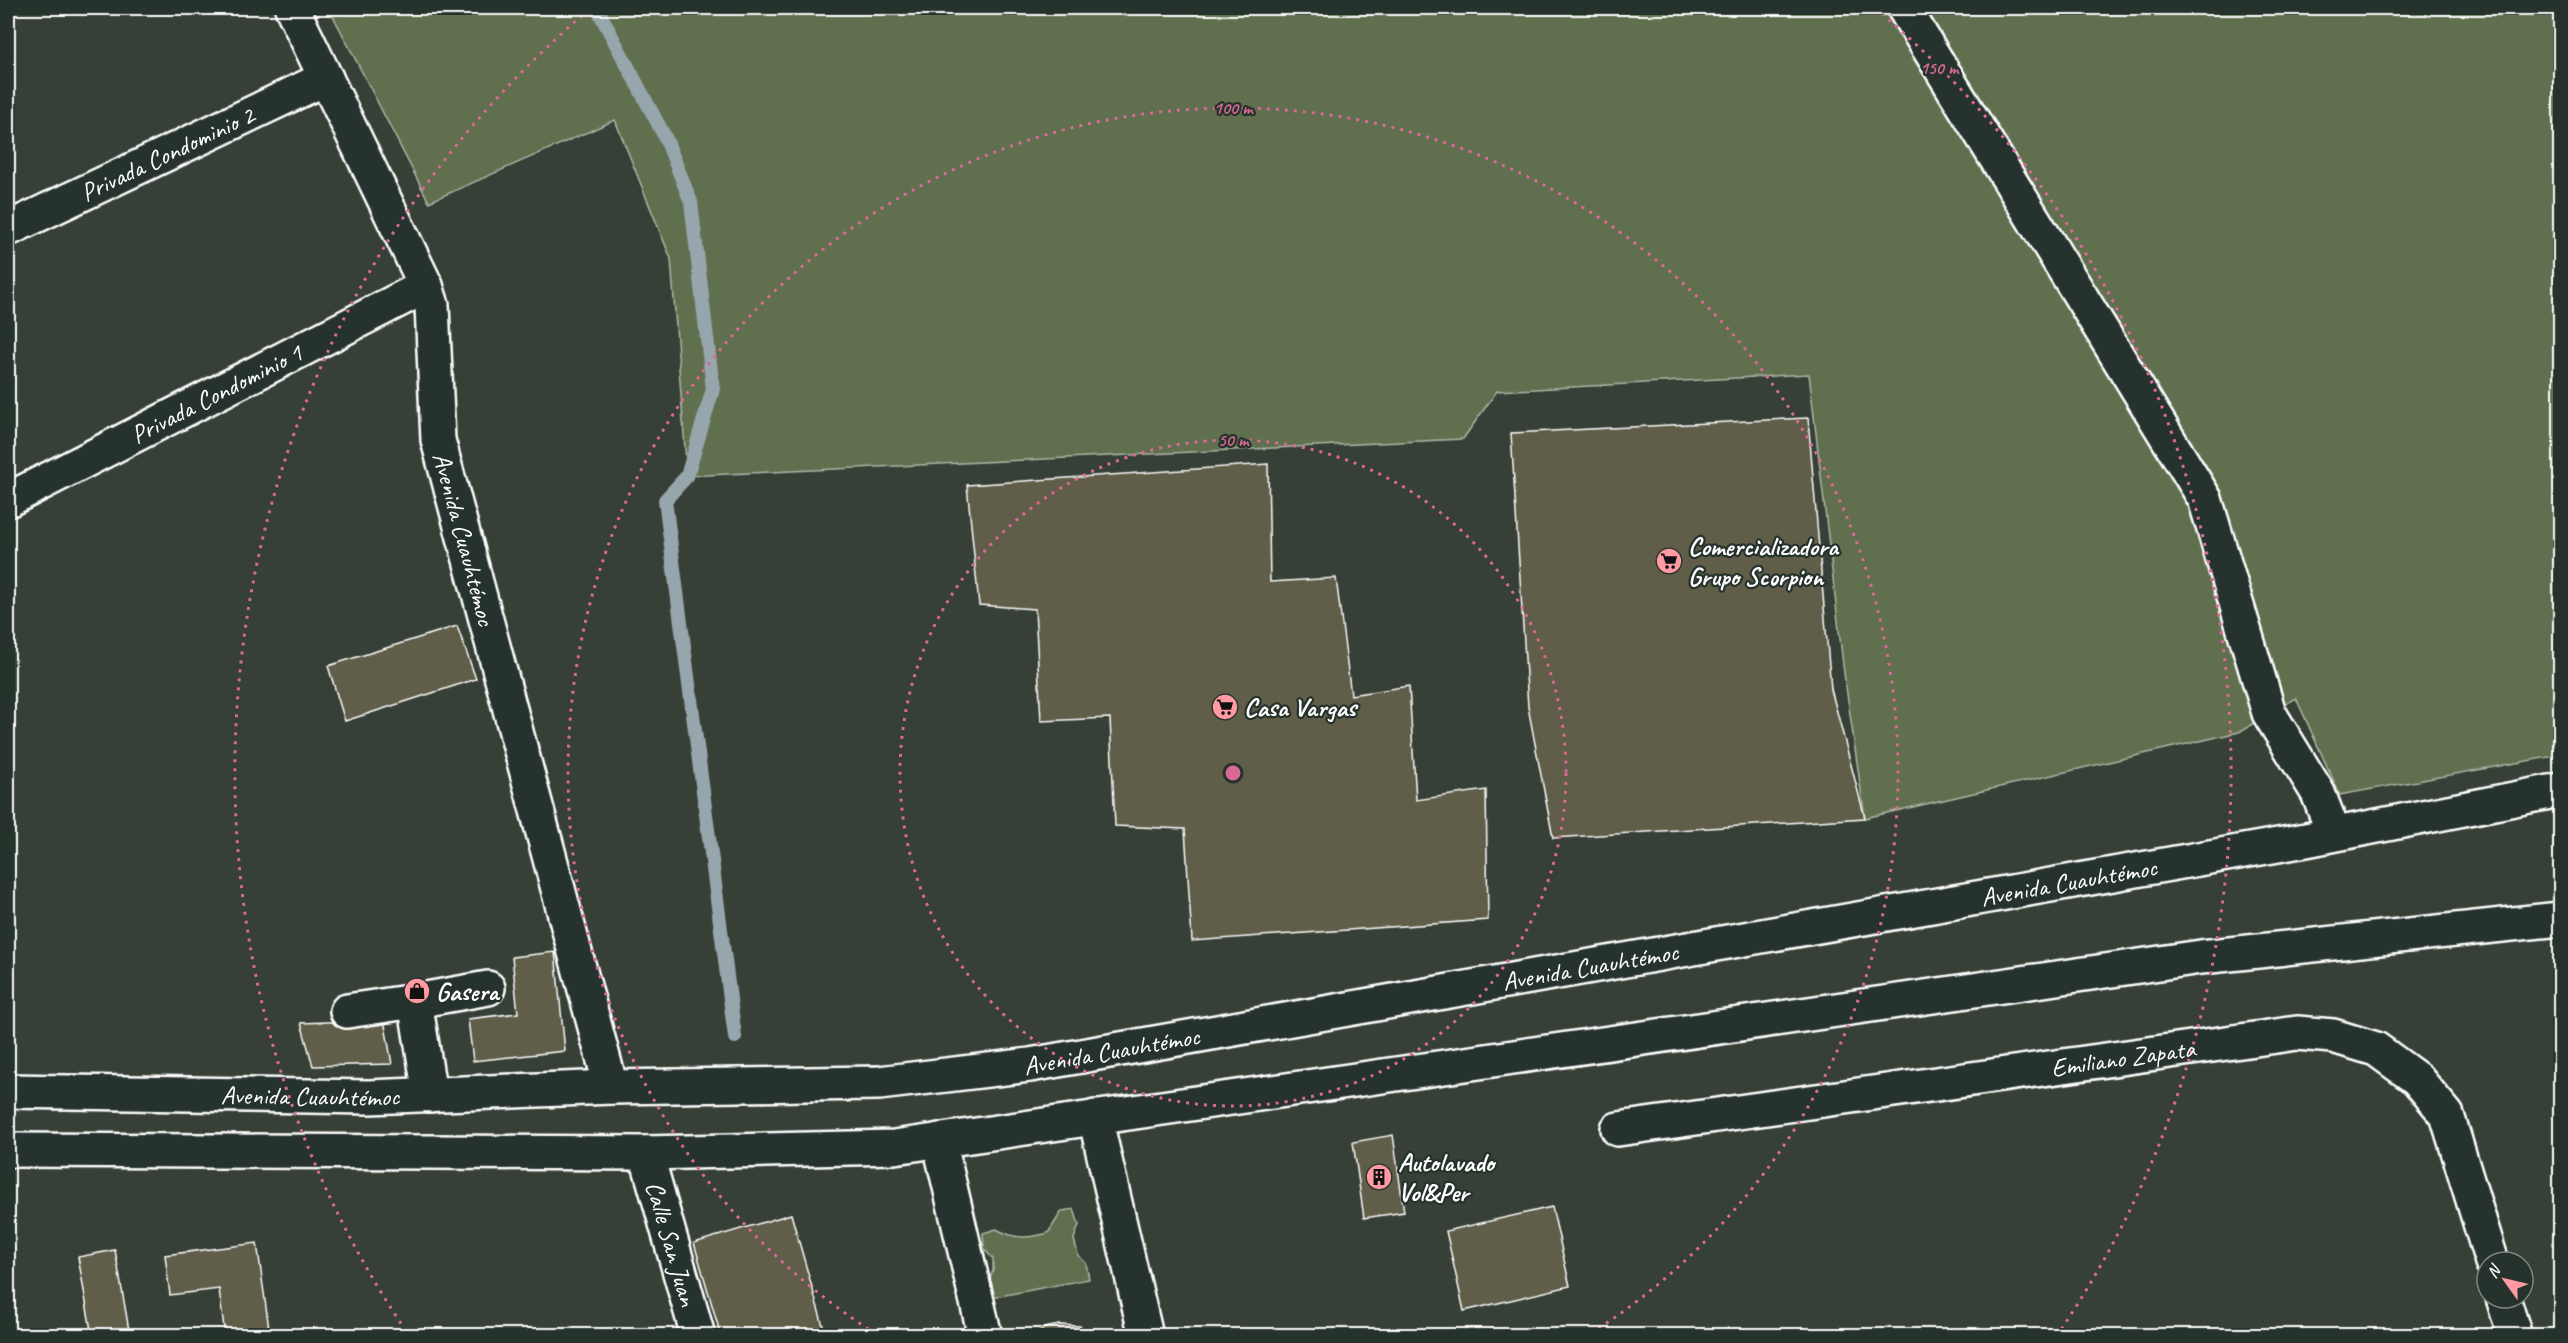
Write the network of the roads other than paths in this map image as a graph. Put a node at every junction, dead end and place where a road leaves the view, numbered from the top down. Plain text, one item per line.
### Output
1 (292, 8) edge
2 (1904, 8) edge
3 (326, 78) junction
4 (8, 230) edge
5 (426, 286) junction
6 (8, 500) edge
7 (2560, 790) edge
8 (2334, 834) junction
9 (2560, 919) edge
10 (488, 988) dead end
11 (415, 1001) junction
12 (347, 1011) dead end
13 (611, 1087) junction
14 (8, 1091) edge
15 (430, 1095) junction
16 (1095, 1117) junction
17 (1618, 1129) dead end
18 (939, 1140) junction
19 (8, 1150) edge
20 (646, 1153) junction
21 (2488, 1250) edge
22 (2507, 1310) edge
23 (698, 1335) edge
24 (985, 1335) edge
25 (1146, 1335) edge
26 (2515, 1335) edge

1 - 3 main road, Avenida Cuauhtémoc
2 - 8 main road
3 - 4 main road, Privada Condominio 2
3 - 5 main road, Avenida Cuauhtémoc
5 - 6 main road, Privada Condominio 1
5 - 13 main road, Avenida Cuauhtémoc
7 - 8 main road, Avenida Cuauhtémoc
8 - 13 main road, Avenida Cuauhtémoc
9 - 16 main road
10 - 11 main road
11 - 12 main road
11 - 15 main road
13 - 15 main road, Avenida Cuauhtémoc
14 - 15 main road, Avenida Cuauhtémoc
16 - 18 main road
16 - 25 main road
17 - 21 main road, Emiliano Zapata
18 - 20 main road
18 - 24 main road
19 - 20 main road
20 - 23 main road, Calle San Juan
22 - 26 main road

